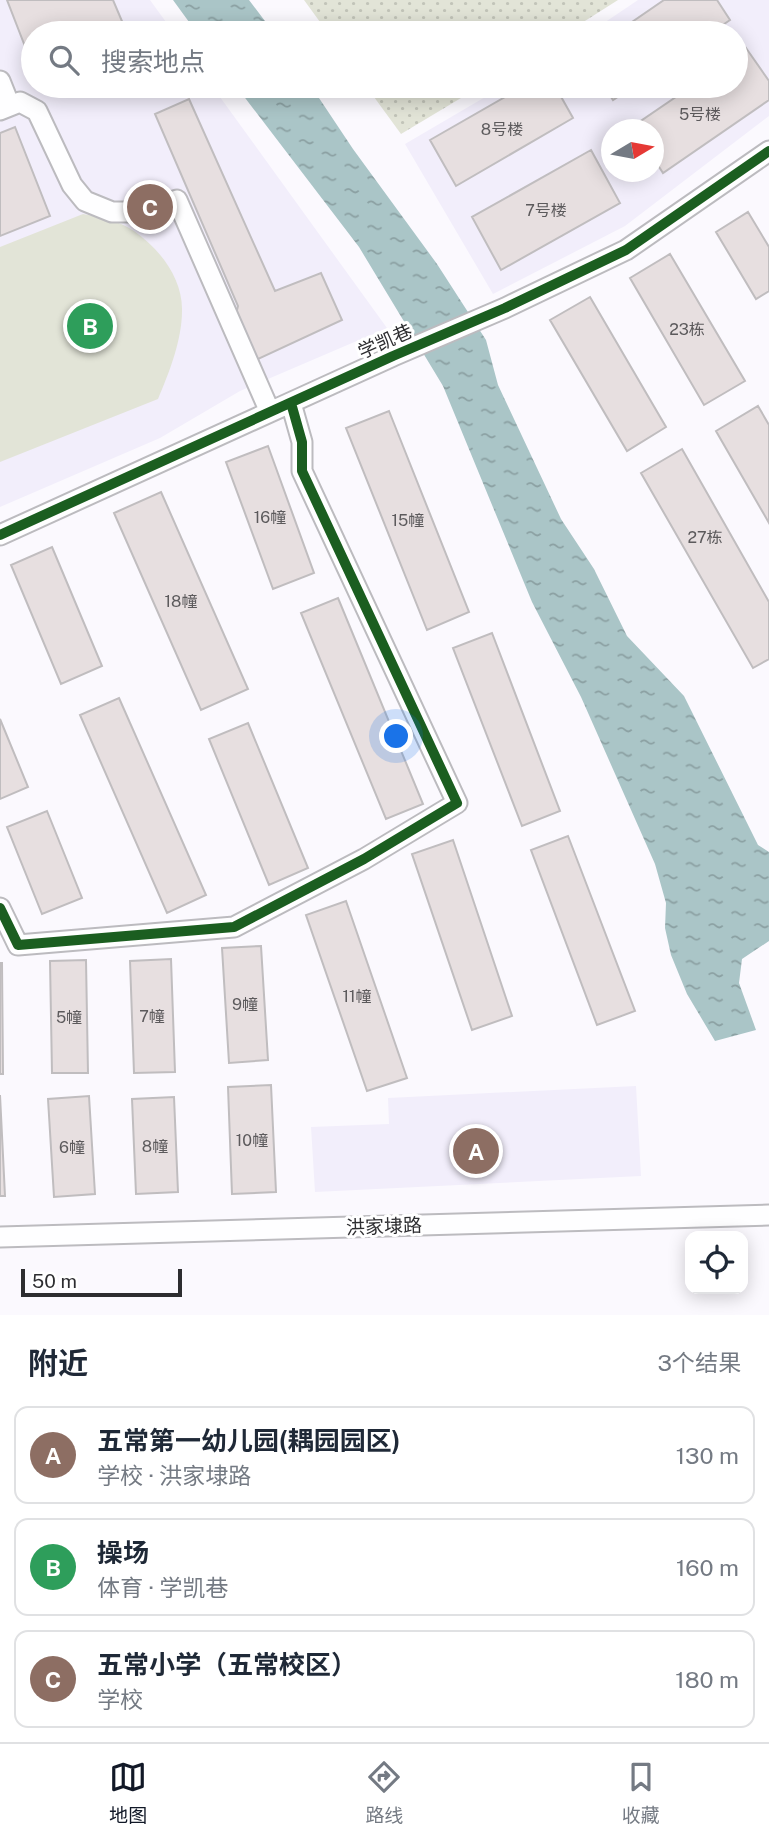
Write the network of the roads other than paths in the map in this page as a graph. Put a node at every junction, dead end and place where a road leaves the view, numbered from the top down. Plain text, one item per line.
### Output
1 (0, 81) edge
2 (5, 108) edge
3 (769, 151) edge
4 (292, 403) junction
5 (270, 412) junction
6 (0, 536) edge
7 (0, 908) edge
8 (769, 1215) edge
9 (0, 1237) edge

1 - 2 street
2 - 5 street
3 - 4 street, 学凯巷
4 - 5 street, 学凯巷
4 - 7 street
5 - 6 street, 学凯巷
8 - 9 street, 洪家埭路

